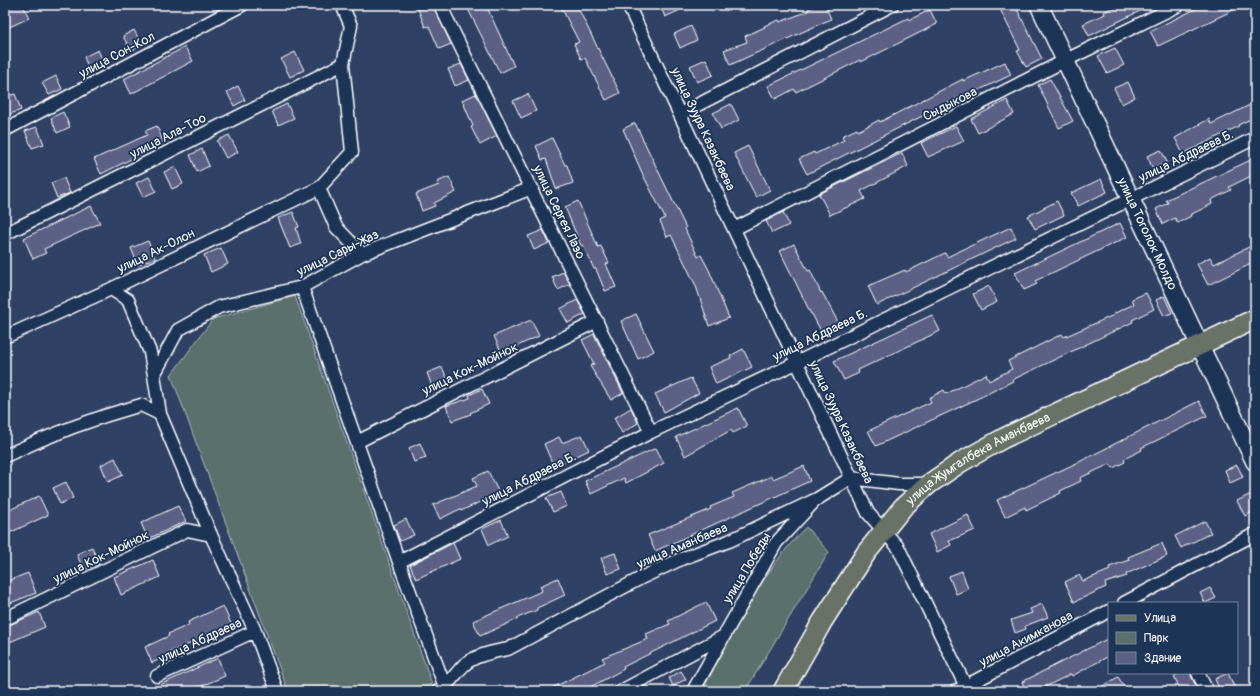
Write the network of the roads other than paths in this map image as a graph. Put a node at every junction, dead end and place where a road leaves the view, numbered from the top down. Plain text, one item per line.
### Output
1 (242, 5) edge
2 (342, 5) edge
3 (440, 5) edge
4 (892, 5) edge
5 (1039, 5) edge
6 (1179, 5) edge
7 (631, 6) edge
8 (1066, 60) junction
9 (343, 64) junction
10 (680, 114) junction
11 (5, 130) edge
12 (1255, 138) edge
13 (319, 188) junction
14 (532, 188) junction
15 (1131, 198) junction
16 (734, 229) junction
17 (5, 234) edge
18 (362, 254) junction
19 (302, 287) junction
20 (111, 289) junction
21 (1255, 319) edge
22 (596, 322) junction
23 (5, 337) edge
24 (1199, 346) junction
25 (798, 362) junction
26 (154, 375) junction
27 (160, 414) junction
28 (651, 432) junction
29 (356, 442) junction
30 (5, 456) edge
31 (1255, 462) edge
32 (851, 478) junction
33 (930, 484) junction
34 (817, 499) junction
35 (884, 530) junction
36 (1255, 534) edge
37 (211, 535) junction
38 (399, 562) junction
39 (1126, 602) edge
40 (1108, 612) edge
41 (5, 619) edge
42 (255, 631) junction
43 (722, 637) junction
44 (1198, 674) edge
45 (157, 676) dead end
46 (441, 689) edge
47 (963, 689) edge
48 (277, 691) edge
49 (621, 691) edge
50 (693, 691) edge
51 (783, 691) edge
52 (1207, 691) edge

1 - 11 street, улица Сон-Кол
2 - 9 street
3 - 14 street, улица Сергея Лазо
4 - 10 street
5 - 8 street, улица Тоголок Молдо
6 - 8 street, Сыдыкова
7 - 10 street, улица Зуура Казакбаева
8 - 15 street, улица Тоголок Молдо
8 - 16 street, Сыдыкова
9 - 13 street
9 - 17 street, улица Ала-Тоо
10 - 16 street, улица Зуура Казакбаева
12 - 15 street, улица Абдраева Б.
13 - 18 street
13 - 20 street, улица Ак-Олон
14 - 18 street, улица Сары-Жаз
14 - 22 street, улица Сергея Лазо
15 - 24 street, улица Тоголок Молдо
15 - 25 street, улица Абдраева Б.
16 - 25 street, улица Зуура Казакбаева
18 - 19 street, улица Сары-Жаз
19 - 26 street, улица Сары-Жаз
19 - 29 street
20 - 23 street, улица Ак-Олон
20 - 26 street
21 - 24 main road, улица Жумгалбека Аманбаева
22 - 28 street, улица Сергея Лазо
22 - 29 street, улица Кок-Мойнок
24 - 31 street, улица Тоголок Молдо
24 - 33 main road, улица Жумгалбека Аманбаева
25 - 28 street, улица Абдраева Б.
25 - 32 street, улица Зуура Казакбаева
26 - 27 street
27 - 30 street
27 - 37 street
28 - 38 street, улица Абдраева Б.
29 - 38 street
32 - 33 street
32 - 34 street, улица Аманбаева
32 - 35 street, улица Зуура Казакбаева
33 - 35 main road, улица Жумгалбека Аманбаева
34 - 43 street, улица Победы
34 - 46 street, улица Аманбаева
35 - 47 street, улица Зуура Казакбаева
35 - 51 main road, улица Жумгалбека Аманбаева
36 - 39 street
37 - 41 street, улица Кок-Мойнок
37 - 42 street
38 - 46 street
40 - 47 street, улица Акимканова
42 - 45 street, улица Абдраева
42 - 48 street
43 - 49 street
43 - 50 street, улица Победы
44 - 52 street

